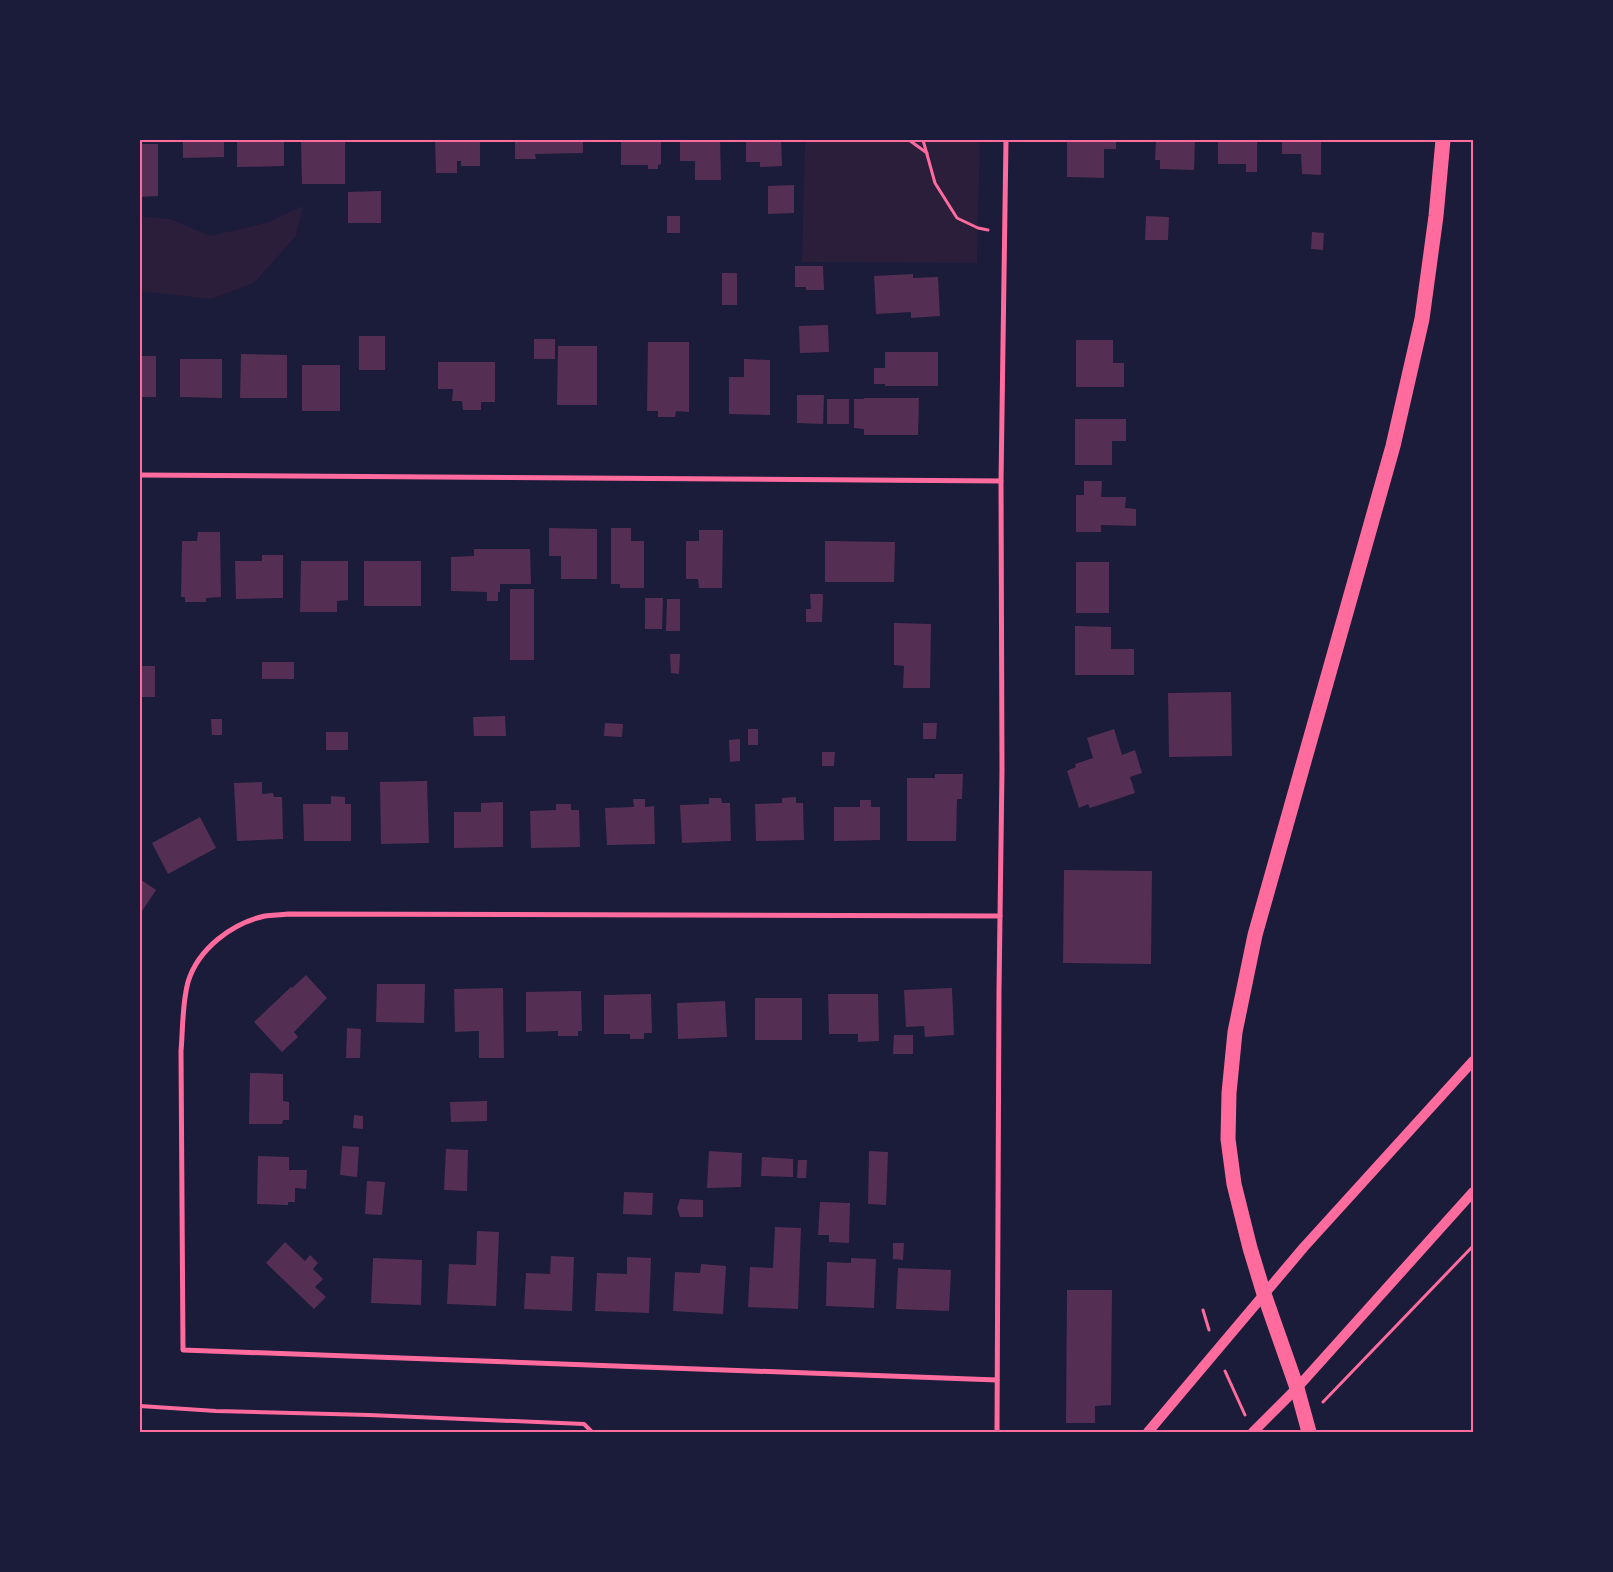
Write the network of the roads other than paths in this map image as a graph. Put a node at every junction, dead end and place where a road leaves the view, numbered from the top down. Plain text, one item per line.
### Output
1 (1006, 140) edge
2 (1443, 140) edge
3 (140, 475) edge
4 (1001, 481) junction
5 (1000, 916) junction
6 (1473, 1061) edge
7 (1473, 1192) edge
8 (1264, 1294) junction
9 (997, 1380) junction
10 (1297, 1388) junction
11 (140, 1406) edge
12 (1308, 1426) edge
13 (592, 1432) edge
14 (997, 1432) edge
15 (1148, 1432) edge
16 (1252, 1432) edge

1 - 4 street
2 - 8 highway
3 - 4 street
4 - 5 street
5 - 9 street
5 - 9 street
6 - 8 main road
7 - 10 main road
8 - 10 highway
8 - 15 main road
9 - 14 street
10 - 12 highway
10 - 16 main road
11 - 13 lane

